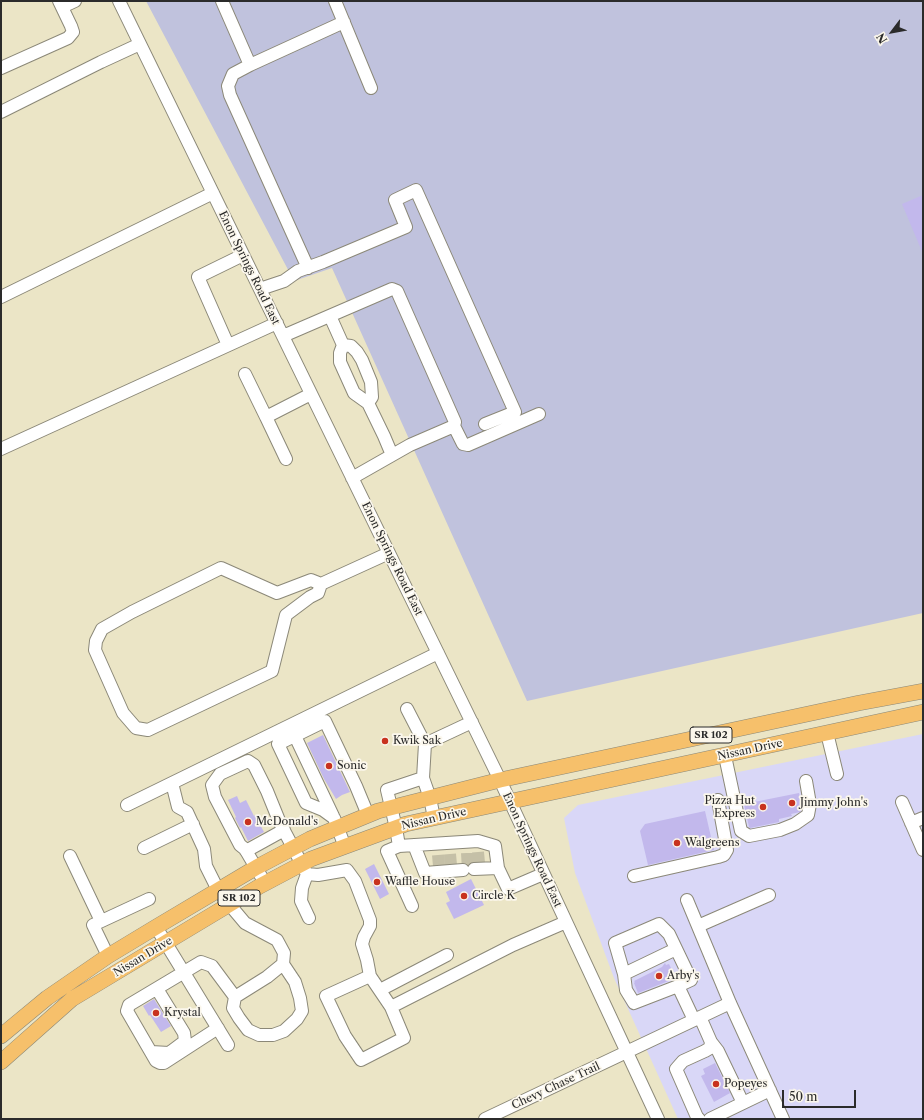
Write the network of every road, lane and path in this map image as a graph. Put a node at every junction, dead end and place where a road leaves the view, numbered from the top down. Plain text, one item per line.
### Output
1 (75, 1) edge
2 (119, 1) edge
3 (222, 1) edge
4 (335, 1) edge
5 (60, 4) edge
6 (344, 22) junction
7 (140, 44) junction
8 (250, 65) junction
9 (1, 68) edge
10 (371, 88) dead end
11 (1, 112) edge
12 (213, 193) junction
13 (243, 255) junction
14 (308, 268) junction
15 (260, 290) junction
16 (1, 297) edge
17 (330, 316) junction
18 (276, 323) junction
19 (283, 336) junction
20 (228, 345) junction
21 (343, 345) junction
22 (245, 374) dead end
23 (311, 394) junction
24 (368, 403) junction
25 (539, 414) dead end
26 (266, 418) junction
27 (485, 424) dead end
28 (454, 426) junction
29 (1, 449) edge
30 (392, 455) junction
31 (286, 459) dead end
32 (352, 478) junction
33 (389, 553) junction
34 (321, 584) junction
35 (438, 654) junction
36 (923, 691) edge
37 (407, 709) dead end
38 (923, 712) edge
39 (324, 716) junction
40 (472, 722) junction
41 (827, 734) junction
42 (295, 736) junction
43 (275, 739) junction
44 (425, 744) junction
45 (242, 749) junction
46 (724, 756) junction
47 (248, 761) junction
48 (837, 774) dead end
49 (423, 778) junction
50 (500, 780) junction
51 (806, 781) dead end
52 (172, 783) junction
53 (430, 798) junction
54 (718, 800) dead end
55 (510, 802) junction
56 (902, 802) dead end
57 (127, 805) dead end
58 (392, 808) junction
59 (368, 815) junction
60 (434, 818) junction
61 (923, 818) edge
62 (336, 823) junction
63 (911, 823) junction
64 (193, 824) junction
65 (396, 828) junction
66 (284, 830) junction
67 (414, 845) junction
68 (399, 846) junction
69 (345, 847) junction
70 (144, 848) dead end
71 (293, 848) junction
72 (923, 850) edge
73 (246, 851) junction
74 (70, 856) dead end
75 (459, 858) junction
76 (256, 867) junction
77 (498, 868) junction
78 (304, 869) junction
79 (543, 874) junction
80 (634, 876) dead end
81 (265, 883) junction
82 (218, 890) junction
83 (769, 895) dead end
84 (150, 899) dead end
85 (687, 900) dead end
86 (229, 904) junction
87 (412, 906) dead end
88 (309, 918) dead end
89 (101, 921) junction
90 (566, 922) junction
91 (698, 926) junction
92 (156, 927) junction
93 (166, 943) junction
94 (676, 949) junction
95 (447, 955) dead end
96 (108, 956) junction
97 (283, 964) junction
98 (420, 968) junction
99 (184, 972) junction
100 (624, 974) junction
101 (370, 976) junction
102 (678, 986) junction
103 (431, 987) junction
104 (159, 988) junction
105 (380, 990) junction
106 (235, 997) junction
107 (730, 1003) junction
108 (391, 1007) junction
109 (697, 1018) junction
110 (218, 1028) junction
111 (1, 1036) edge
112 (711, 1042) junction
113 (195, 1043) junction
114 (228, 1045) dead end
115 (151, 1052) junction
116 (627, 1053) junction
117 (1, 1062) edge
118 (770, 1090) junction
119 (743, 1103) junction
120 (485, 1119) edge
121 (658, 1119) edge
122 (699, 1119) edge
123 (710, 1119) edge
124 (783, 1119) edge

1 - 5 street
2 - 7 street, Enon Springs Road East
3 - 8 street
4 - 6 street
5 - 9 street
6 - 8 street
6 - 10 street
7 - 11 street
7 - 12 street, Enon Springs Road East
8 - 14 street
12 - 13 street, Enon Springs Road East
12 - 16 street
13 - 15 street, Enon Springs Road East
13 - 20 street
14 - 15 street
14 - 27 street
15 - 18 street, Enon Springs Road East
17 - 19 street
17 - 21 street
17 - 28 street
18 - 19 street, Enon Springs Road East
18 - 20 street
19 - 23 street, Enon Springs Road East
20 - 29 street
21 - 24 street
21 - 24 street
22 - 26 street
23 - 26 street
23 - 32 street, Enon Springs Road East
24 - 30 street
25 - 28 street
26 - 31 street
28 - 30 street
30 - 32 street
32 - 33 street, Enon Springs Road East
33 - 34 street
33 - 35 street, Enon Springs Road East
34 - 34 street
35 - 39 street
35 - 40 street, Enon Springs Road East
36 - 50 main road, Nissan Drive / SR 102
37 - 44 street
38 - 41 main road, Nissan Drive / SR 102
39 - 42 street
39 - 43 street
39 - 59 street
40 - 44 street
40 - 50 street, Enon Springs Road East
41 - 46 main road, Nissan Drive / SR 102
41 - 48 street
42 - 43 street
42 - 62 street
43 - 45 street
43 - 62 street
44 - 49 street
45 - 47 street
45 - 52 street
46 - 51 street
46 - 55 main road, Nissan Drive / SR 102
47 - 66 street
47 - 73 street
49 - 53 street
49 - 58 street
50 - 53 main road, Nissan Drive / SR 102
50 - 55 street, Enon Springs Road East
52 - 57 street
52 - 64 street
53 - 58 main road, Nissan Drive / SR 102
53 - 60 street
54 - 80 street
55 - 60 main road, Nissan Drive / SR 102
55 - 79 street, Enon Springs Road East
56 - 63 street
58 - 59 main road, Nissan Drive / SR 102
58 - 65 street
59 - 62 main road, Nissan Drive / SR 102
60 - 65 main road, Nissan Drive / SR 102
61 - 63 street
62 - 69 street
62 - 71 main road, Nissan Drive / SR 102
63 - 72 street
64 - 70 street
64 - 82 street
65 - 68 street
65 - 69 main road, Nissan Drive / SR 102
66 - 71 street
66 - 73 street
67 - 68 street
67 - 75 street
67 - 75 street
68 - 87 street
69 - 78 main road, Nissan Drive / SR 102
71 - 76 main road, Nissan Drive / SR 102
71 - 78 street
73 - 76 street
74 - 89 street
75 - 77 street
75 - 77 street
76 - 81 street
76 - 82 main road, Nissan Drive / SR 102
77 - 79 street
78 - 81 main road, Nissan Drive / SR 102
78 - 88 street
78 - 101 street
79 - 90 street, Enon Springs Road East
81 - 86 main road, Nissan Drive / SR 102
82 - 86 street
82 - 92 main road, Nissan Drive / SR 102
83 - 91 street
84 - 89 street
85 - 91 street
86 - 93 main road, Nissan Drive / SR 102
86 - 97 street
89 - 96 street
90 - 103 street
90 - 116 street, Enon Springs Road East
91 - 107 street
92 - 93 street
92 - 96 main road, Nissan Drive / SR 102
93 - 99 street
93 - 117 main road, Nissan Drive / SR 102
94 - 100 street
94 - 100 street
94 - 102 street
95 - 98 street
96 - 111 main road, Nissan Drive / SR 102
97 - 106 street
97 - 106 street
98 - 103 street
98 - 105 street
99 - 104 street
99 - 106 street
99 - 110 street
100 - 102 street
101 - 105 street
101 - 108 street
102 - 109 street
103 - 108 street
104 - 113 street
104 - 115 street
104 - 115 street
105 - 108 street
107 - 109 street, Chevy Chase Trail
107 - 118 street
109 - 112 street
109 - 116 street, Chevy Chase Trail
110 - 113 street
110 - 114 street
112 - 119 street
112 - 122 street
113 - 115 street
116 - 120 street, Chevy Chase Trail
116 - 121 street, Enon Springs Road East
118 - 119 street
118 - 124 street
119 - 123 street

